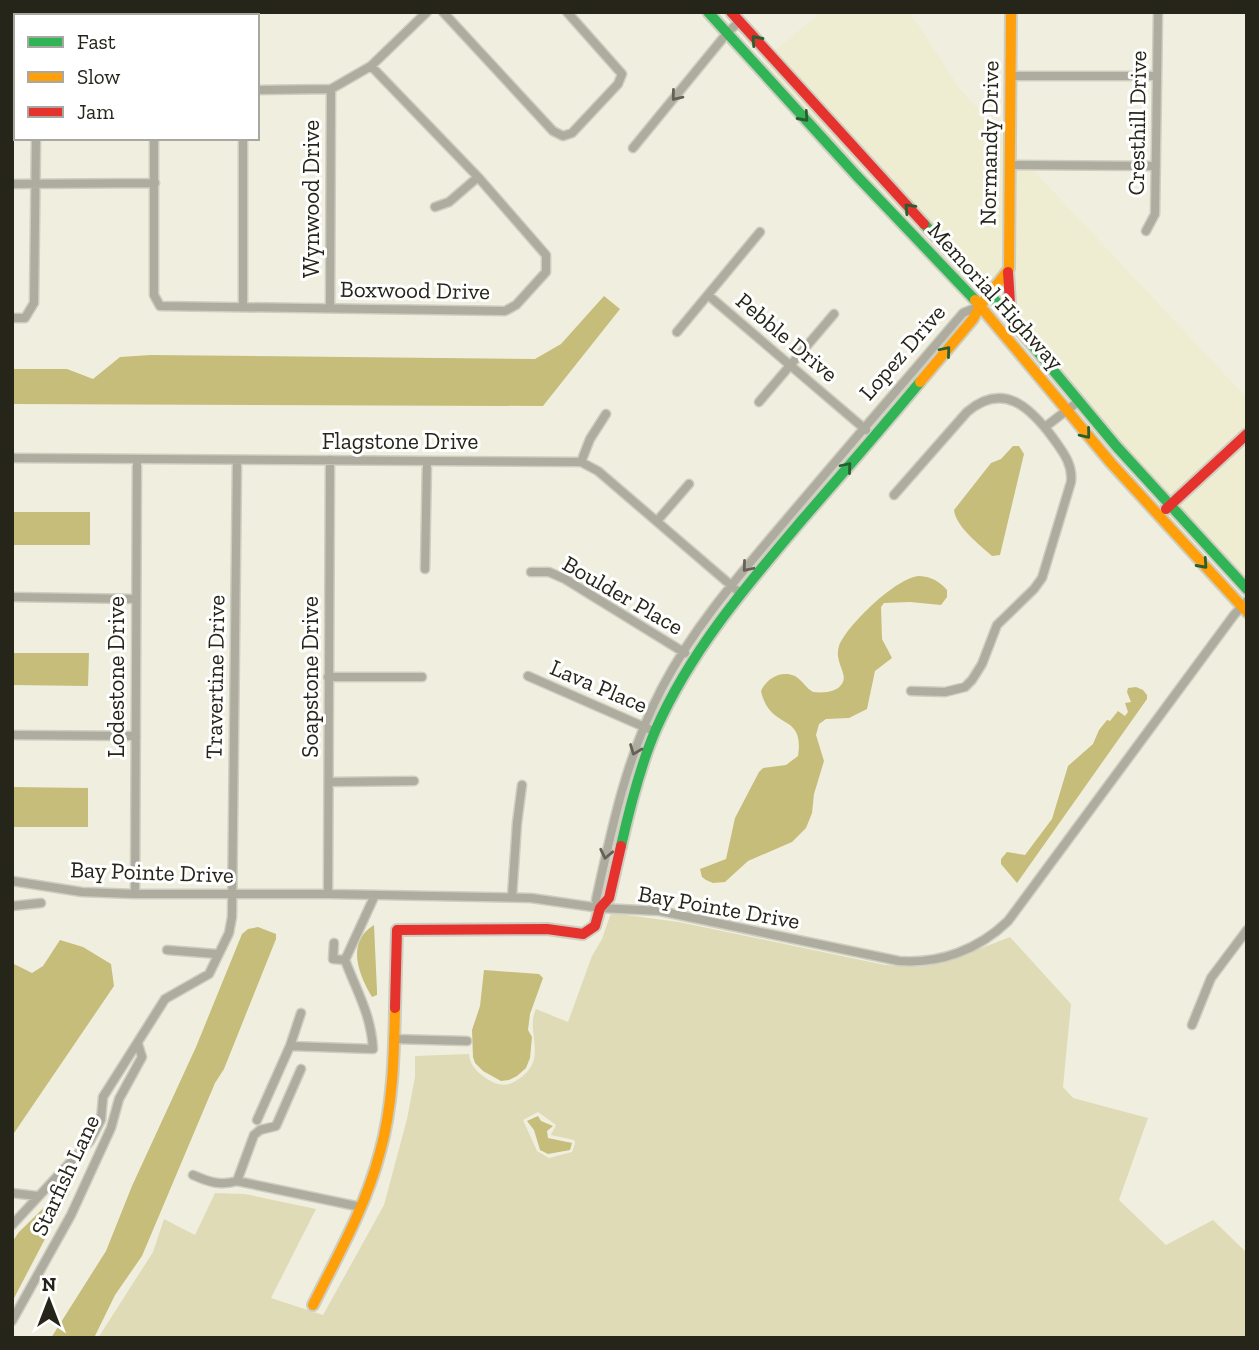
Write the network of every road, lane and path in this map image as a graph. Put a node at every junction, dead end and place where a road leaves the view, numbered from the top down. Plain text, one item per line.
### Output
1 (427, 12) edge
2 (443, 12) edge
3 (567, 12) edge
4 (708, 12) edge
5 (731, 12) edge
6 (1011, 12) edge
7 (1158, 12) edge
8 (739, 22) junction
9 (728, 32) junction
10 (371, 66) junction
11 (1010, 76) junction
12 (1157, 76) junction
13 (331, 89) junction
14 (259, 90) edge
15 (36, 140) edge
16 (154, 140) edge
17 (243, 140) edge
18 (633, 148) dead end
19 (1009, 165) junction
20 (1156, 166) junction
21 (478, 177) junction
22 (155, 183) junction
23 (12, 184) edge
24 (36, 184) junction
25 (435, 207) dead end
26 (1146, 231) dead end
27 (760, 232) dead end
28 (1008, 272) junction
29 (989, 293) junction
30 (708, 295) junction
31 (980, 306) junction
32 (243, 307) junction
33 (330, 308) junction
34 (834, 314) dead end
35 (12, 318) edge
36 (1011, 319) junction
37 (677, 332) dead end
38 (790, 364) junction
39 (1079, 401) junction
40 (759, 402) dead end
41 (1067, 410) junction
42 (606, 414) dead end
43 (1045, 427) junction
44 (869, 433) junction
45 (1247, 434) edge
46 (12, 458) edge
47 (137, 459) junction
48 (237, 460) junction
49 (330, 460) junction
50 (427, 461) junction
51 (581, 462) junction
52 (689, 484) dead end
53 (894, 495) dead end
54 (1170, 505) junction
55 (1160, 516) junction
56 (657, 521) junction
57 (425, 569) dead end
58 (531, 572) dead end
59 (736, 589) junction
60 (1247, 589) edge
61 (12, 597) edge
62 (136, 599) junction
63 (1245, 606) edge
64 (683, 652) junction
65 (693, 659) junction
66 (528, 676) dead end
67 (328, 677) junction
68 (422, 677) dead end
69 (911, 691) dead end
70 (650, 729) junction
71 (12, 735) edge
72 (136, 736) junction
73 (414, 781) dead end
74 (329, 782) junction
75 (522, 785) dead end
76 (12, 881) edge
77 (135, 894) junction
78 (232, 894) junction
79 (328, 894) junction
80 (375, 895) junction
81 (512, 897) junction
82 (41, 903) dead end
83 (12, 906) edge
84 (600, 908) junction
85 (1247, 930) edge
86 (334, 943) dead end
87 (167, 950) dead end
88 (217, 954) junction
89 (345, 960) junction
90 (301, 1013) dead end
91 (1192, 1025) dead end
92 (393, 1039) junction
93 (467, 1041) dead end
94 (138, 1044) junction
95 (290, 1046) junction
96 (301, 1069) dead end
97 (257, 1120) dead end
98 (193, 1175) dead end
99 (237, 1181) junction
100 (12, 1193) edge
101 (37, 1196) junction
102 (361, 1207) junction
103 (12, 1225) edge
104 (313, 1305) dead end
105 (12, 1321) edge

1 - 10 street
2 - 3 street
4 - 9 street, Memorial Highway
5 - 8 street, Memorial Highway
6 - 11 street, Normandy Drive
7 - 12 street, Cresthill Drive
8 - 9 street
29 -> 8 street, Memorial Highway
9 -> 18 street
9 -> 31 street, Memorial Highway
10 - 13 street
10 - 21 street, Boxwood Drive
11 - 12 street
11 - 19 street, Normandy Drive
12 - 20 street, Cresthill Drive
13 - 14 street
13 - 33 street, Wynwood Drive
15 - 24 street
16 - 22 street
17 - 32 street
19 - 20 street
19 - 28 street, Normandy Drive
20 - 26 street, Cresthill Drive
21 - 25 street
21 - 33 street, Boxwood Drive
22 - 24 street
22 - 32 street, Boxwood Drive
23 - 24 street
24 - 35 street
27 - 30 street
28 - 29 street
28 - 36 street, Normandy Drive
29 - 31 street
29 - 36 street, Memorial Highway
30 - 37 street
30 - 38 street, Pebble Drive
31 - 41 street, Memorial Highway
31 - 44 street, Lopez Drive
32 - 33 street, Boxwood Drive
34 - 38 street
36 - 39 street, Memorial Highway
38 - 40 street
38 - 44 street, Pebble Drive
39 - 41 street
39 - 54 street, Memorial Highway
41 - 43 street
41 -> 55 street, Memorial Highway
42 - 51 street
43 - 53 street
43 - 69 street
44 - 59 street, Lopez Drive
45 - 54 street
46 - 47 street, Flagstone Drive
47 - 48 street, Flagstone Drive
47 - 62 street, Lodestone Drive
48 - 49 street, Flagstone Drive
48 - 78 street, Travertine Drive
49 - 50 street, Flagstone Drive
49 - 67 street, Soapstone Drive
50 - 51 street, Flagstone Drive
50 - 57 street
51 - 56 street
52 - 56 street
54 - 55 street
54 - 60 street, Memorial Highway
55 -> 63 street, Memorial Highway
56 - 59 street
58 - 64 street, Boulder Place
59 - 64 street, Lopez Drive
59 - 65 street, Lopez Drive
61 - 62 street
62 - 72 street, Lodestone Drive
63 - 84 street, Bay Pointe Drive
64 - 65 street, Boulder Place
64 - 70 street, Lopez Drive
65 - 70 street, Lopez Drive
66 - 70 street, Lava Place
67 - 68 street
67 - 74 street, Soapstone Drive
70 - 84 street, Lopez Drive
71 - 72 street
72 - 77 street, Lodestone Drive
73 - 74 street
74 - 79 street, Soapstone Drive
75 - 81 street
76 - 77 street, Bay Pointe Drive
77 - 78 street, Bay Pointe Drive
78 - 79 street, Bay Pointe Drive
78 - 88 street, Travertine Drive
79 - 80 street, Bay Pointe Drive
80 - 81 street, Bay Pointe Drive
80 - 89 street
81 - 84 street, Bay Pointe Drive
82 - 83 street
84 - 92 street, Lopez Drive
85 - 91 street
86 - 89 street
87 - 88 street
88 - 94 street, Travertine Drive
89 - 95 street
90 - 95 street
92 - 93 street
92 - 102 street
94 - 101 street, Travertine Drive
94 - 105 street, Starfish Lane
95 - 97 street
96 - 99 street
98 - 99 street
99 - 102 street
100 - 101 street
101 - 103 street, Travertine Drive
102 - 104 street

